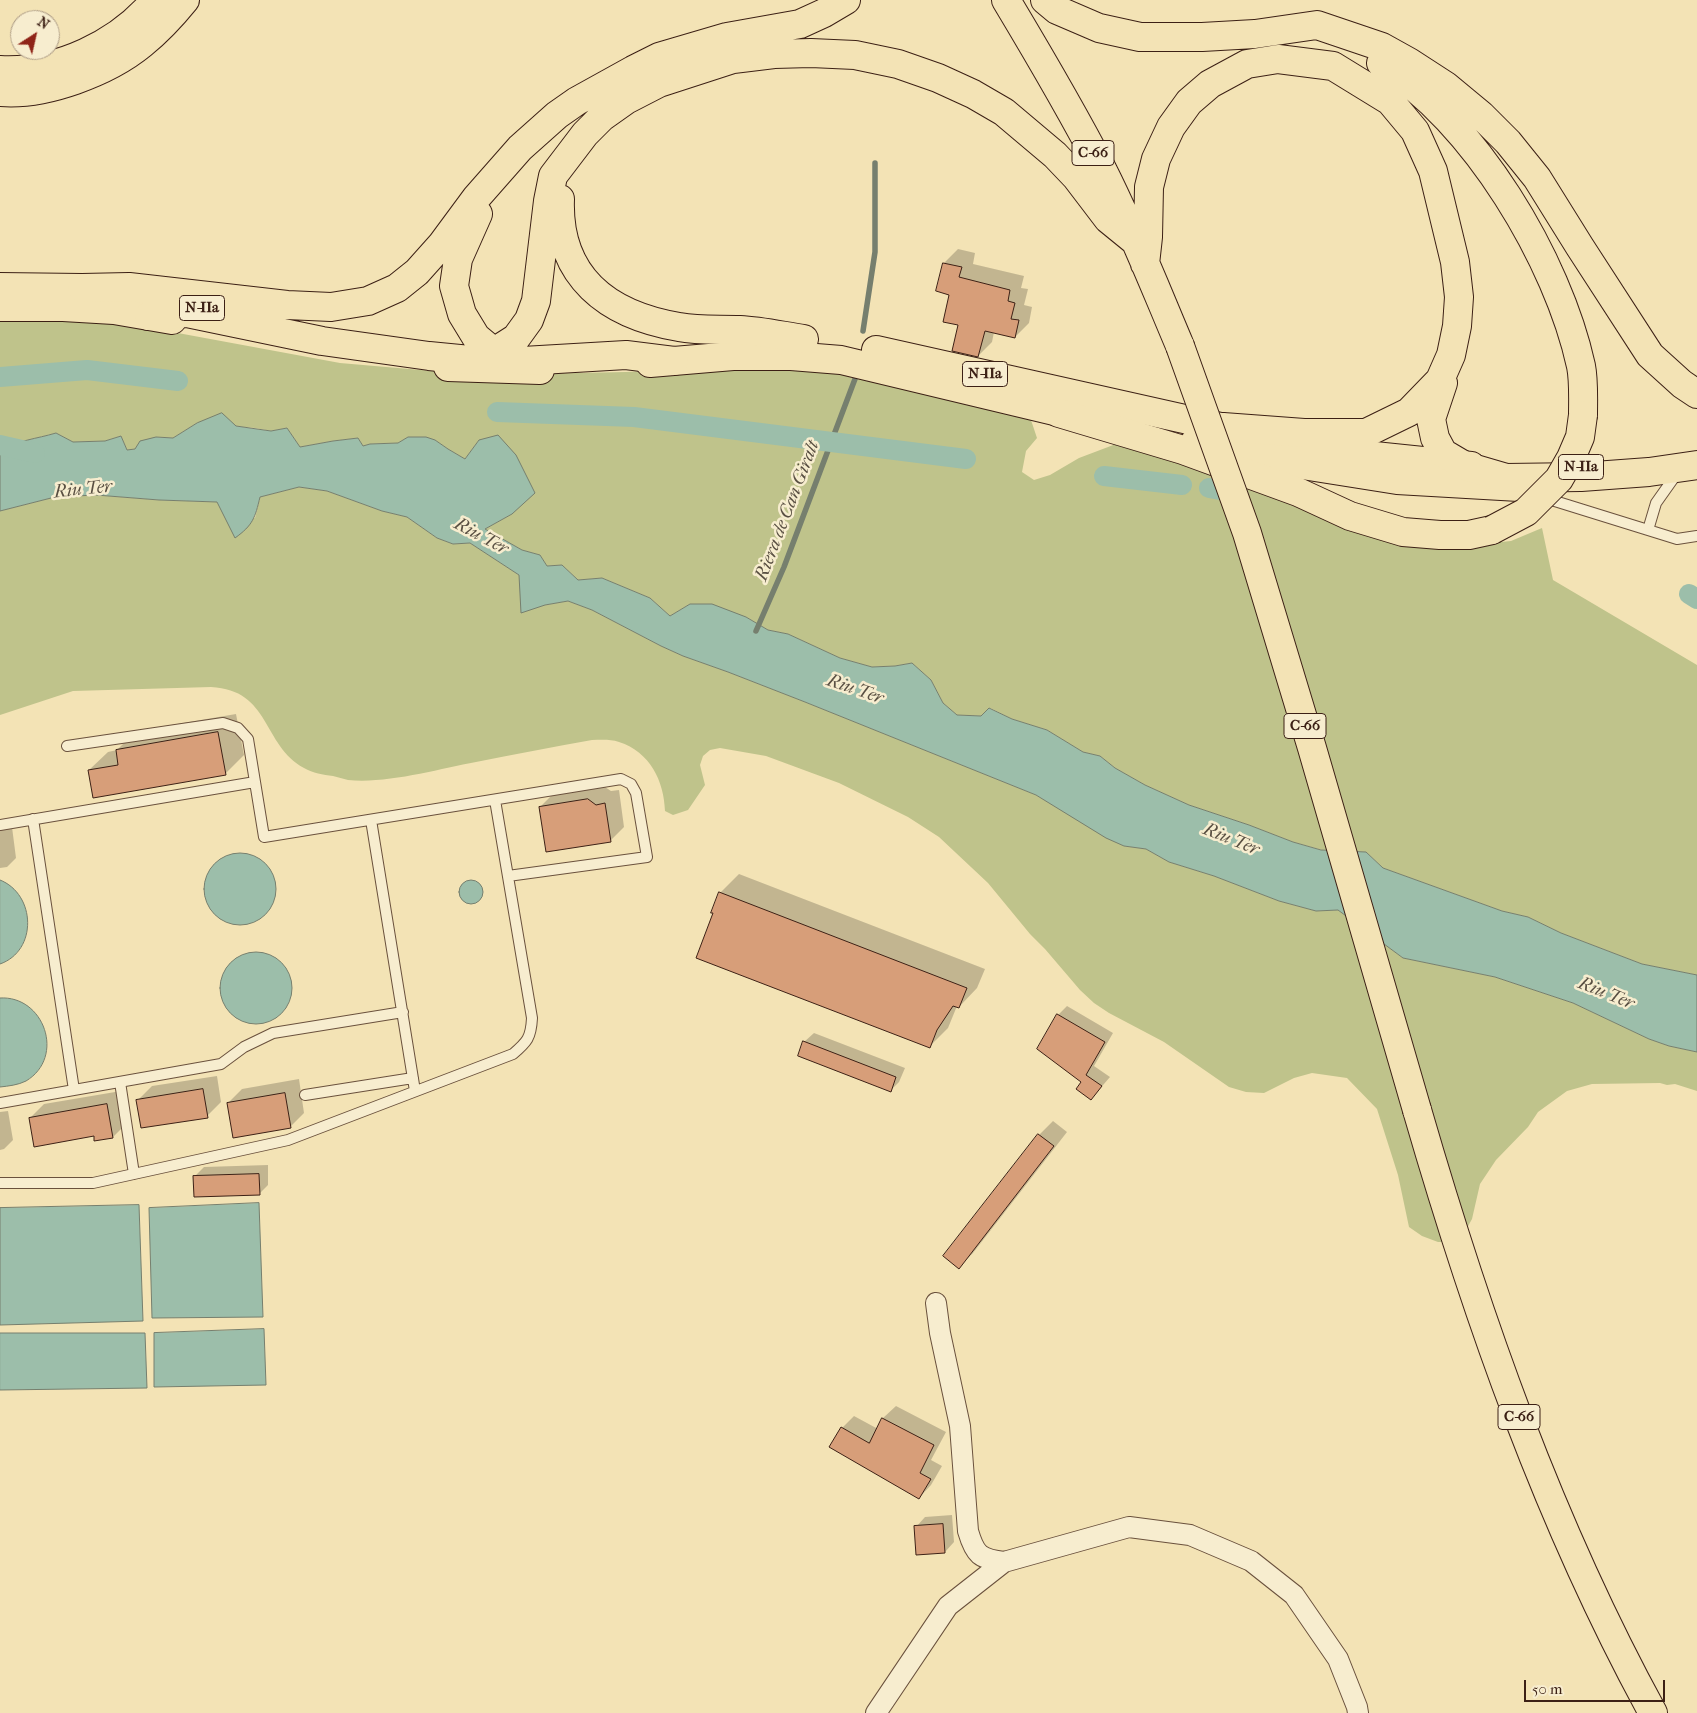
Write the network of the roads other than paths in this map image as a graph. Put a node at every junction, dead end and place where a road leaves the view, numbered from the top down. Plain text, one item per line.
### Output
1 (156, 0) edge
2 (185, 0) edge
3 (846, 0) edge
4 (1006, 0) edge
5 (1045, 0) edge
6 (1255, 34) junction
7 (0, 70) edge
8 (0, 92) edge
9 (585, 134) junction
10 (500, 171) junction
11 (1140, 253) junction
12 (0, 286) edge
13 (82, 288) junction
14 (0, 307) edge
15 (149, 316) junction
16 (804, 339) junction
17 (494, 352) junction
18 (1451, 355) junction
19 (674, 361) junction
20 (1697, 394) edge
21 (1059, 413) junction
22 (1223, 428) junction
23 (1697, 457) edge
24 (1697, 465) edge
25 (1465, 466) junction
26 (1685, 477) edge
27 (1516, 487) junction
28 (1648, 530) junction
29 (1697, 536) edge
30 (66, 746) dead end
31 (255, 782) junction
32 (495, 800) junction
33 (33, 819) junction
34 (372, 820) junction
35 (0, 825) edge
36 (508, 876) junction
37 (402, 1012) junction
38 (413, 1078) junction
39 (120, 1082) junction
40 (74, 1090) junction
41 (415, 1091) junction
42 (305, 1095) dead end
43 (0, 1103) edge
44 (134, 1174) junction
45 (0, 1182) edge
46 (936, 1303) dead end
47 (1004, 1562) junction
48 (876, 1713) edge
49 (1358, 1713) edge
50 (1653, 1713) edge

1 - 7 main road
2 - 8 main road
3 - 10 main road
4 - 11 main road, C-66
5 - 6 main road
6 - 20 main road
6 - 21 main road, bridge
9 - 11 main road
9 - 16 main road
9 - 17 main road
10 - 13 main road
10 - 17 main road
11 - 18 main road
11 - 50 main road, C-66, bridge
12 - 13 main road, N-IIa
13 - 17 main road, N-IIa
14 - 15 main road, N-IIa
15 - 17 main road
15 - 19 main road, N-IIa
16 - 17 main road, N-IIa
16 - 22 main road, N-IIa
17 - 19 main road
18 - 22 main road
18 - 25 main road
19 - 21 main road, N-IIa
21 - 27 main road, N-IIa
22 - 25 main road, N-IIa
23 - 25 main road, N-IIa
24 - 25 main road
26 - 27 main road, N-IIa
26 - 28 lane
27 - 28 lane
28 - 29 lane
30 - 31 lane
31 - 33 lane
31 - 34 lane
32 - 34 lane
32 - 36 lane
32 - 36 lane
33 - 35 lane
33 - 40 lane
34 - 37 lane
36 - 41 lane
37 - 38 lane
37 - 39 lane
38 - 41 lane
38 - 42 lane
39 - 40 lane
39 - 44 lane
40 - 43 lane
41 - 44 lane
44 - 45 lane
46 - 47 street
47 - 48 street
47 - 49 street

